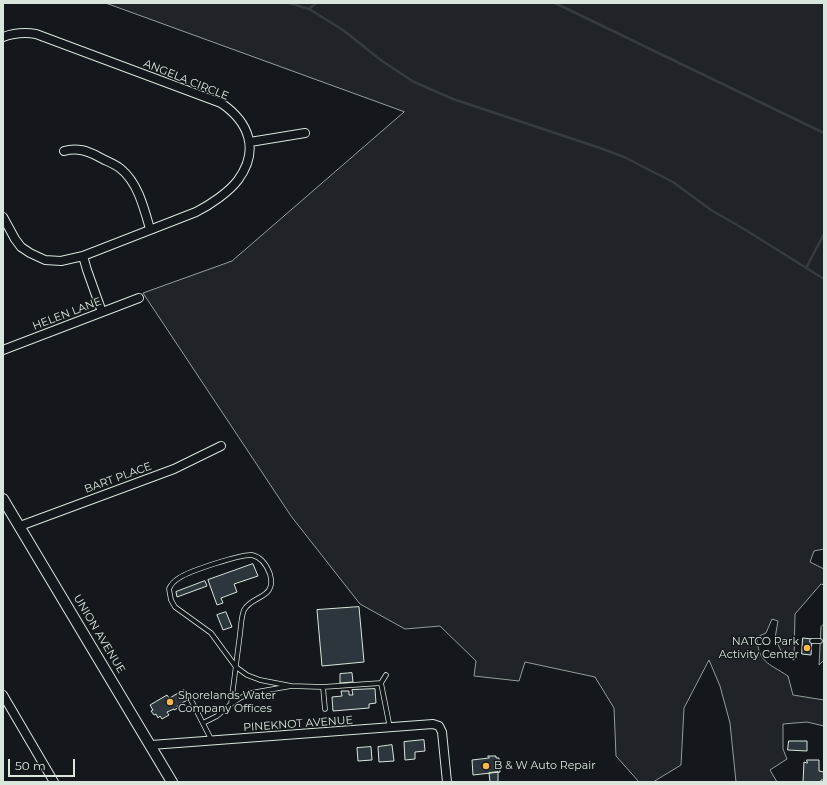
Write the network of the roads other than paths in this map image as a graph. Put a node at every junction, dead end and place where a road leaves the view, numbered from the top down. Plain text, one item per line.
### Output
1 (3, 37) edge
2 (305, 134) dead end
3 (250, 142) junction
4 (64, 151) dead end
5 (3, 217) edge
6 (150, 229) junction
7 (83, 256) junction
8 (140, 298) dead end
9 (102, 312) junction
10 (3, 350) edge
11 (221, 446) dead end
12 (3, 499) edge
13 (20, 526) junction
14 (812, 641) dead end
15 (820, 641) dead end
16 (236, 667) junction
17 (386, 675) dead end
18 (381, 683) junction
19 (291, 686) junction
20 (323, 687) junction
21 (3, 695) edge
22 (191, 700) dead end
23 (231, 704) junction
24 (325, 709) dead end
25 (203, 723) junction
26 (390, 728) junction
27 (212, 742) junction
28 (151, 745) junction
29 (54, 782) edge
30 (172, 782) edge
31 (447, 782) edge

1 - 3 street, ANGELA CIRCLE
2 - 3 street
3 - 6 street, ANGELA CIRCLE
4 - 6 street
5 - 7 street, ANGELA CIRCLE
6 - 7 street, ANGELA CIRCLE
7 - 9 street
8 - 9 street, HELEN LANE
9 - 10 street, HELEN LANE
11 - 13 street, BART PLACE
12 - 13 street, UNION AVENUE
13 - 28 street, UNION AVENUE
14 - 15 lane
16 - 16 lane
16 - 19 lane
16 - 23 lane
17 - 18 lane
18 - 20 lane
18 - 26 lane
19 - 20 lane
19 - 23 lane
20 - 24 lane
21 - 29 street
22 - 25 lane
23 - 25 lane
25 - 27 lane
26 - 27 street, PINEKNOT AVENUE
26 - 31 street, PINEKNOT AVENUE
27 - 28 street, PINEKNOT AVENUE
28 - 30 street, UNION AVENUE

